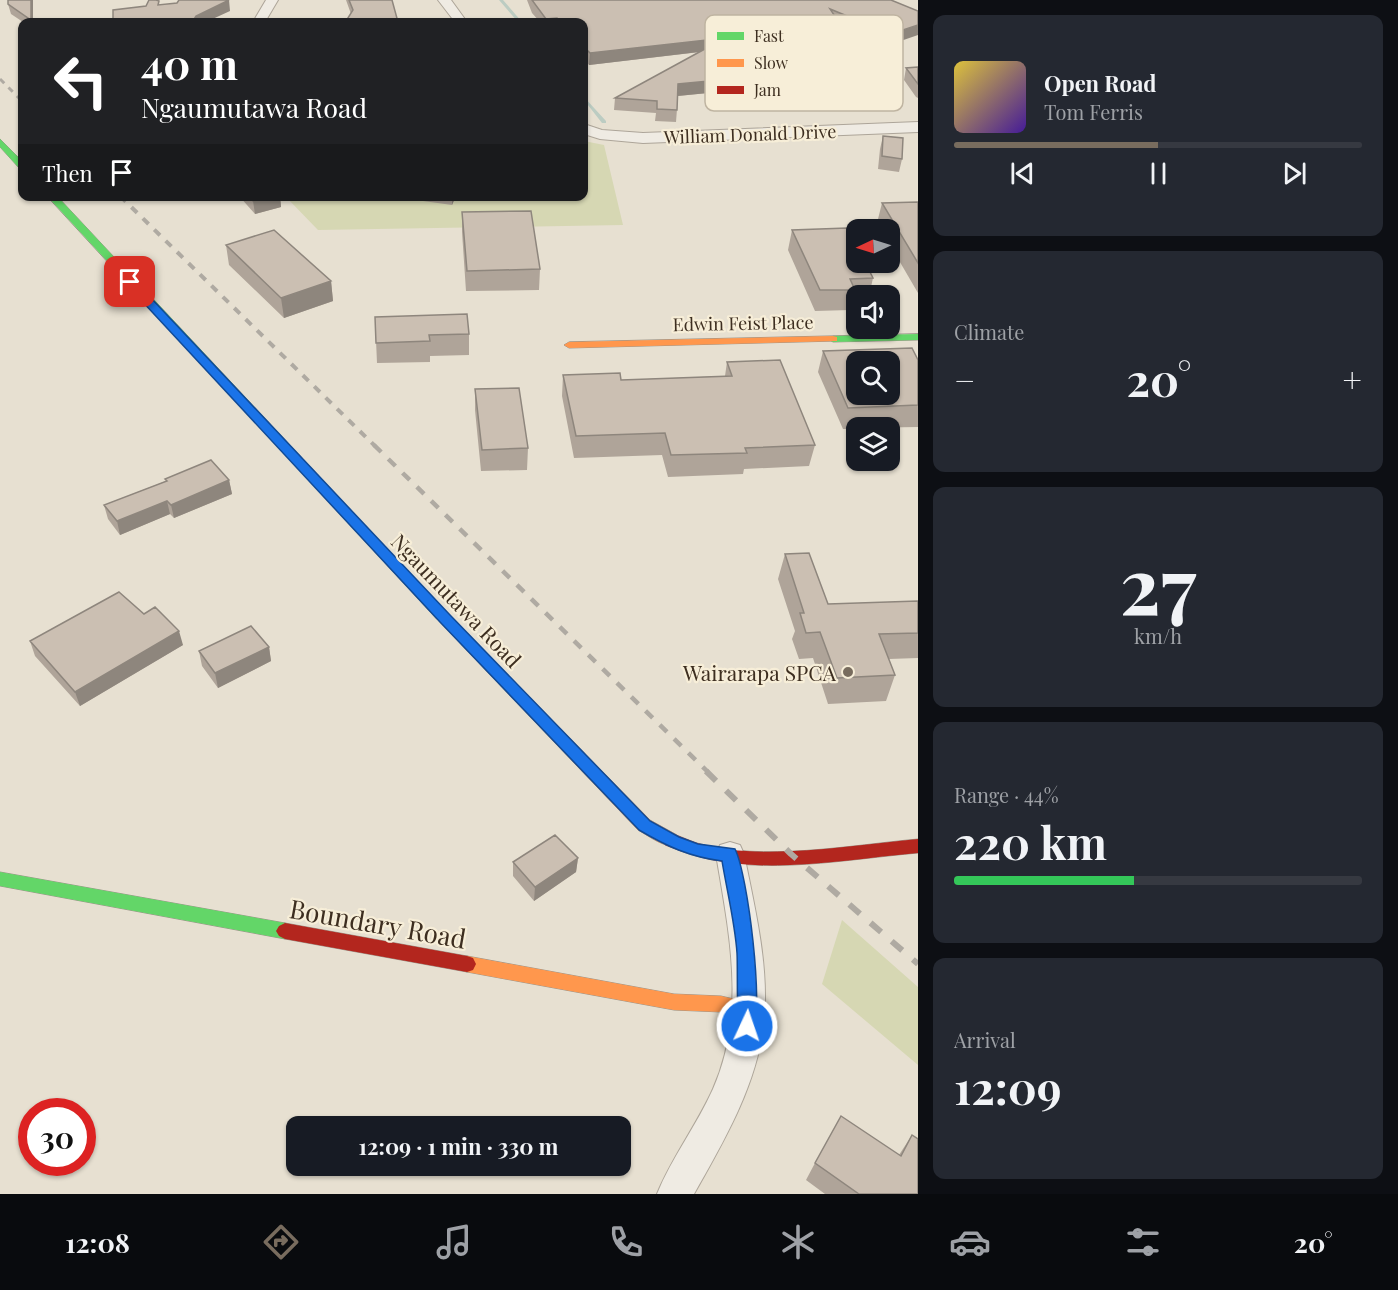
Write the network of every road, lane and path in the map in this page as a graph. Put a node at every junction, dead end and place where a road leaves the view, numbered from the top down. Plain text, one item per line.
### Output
1 (272, 0) edge
2 (444, 0) edge
3 (261, 18) edge
4 (458, 18) edge
5 (918, 127) edge
6 (588, 130) edge
7 (0, 142) edge
8 (18, 162) edge
9 (56, 201) edge
10 (918, 337) edge
11 (569, 345) dead end
12 (918, 846) edge
13 (729, 854) junction
14 (0, 879) edge
15 (748, 1010) junction
16 (675, 1194) edge

1 - 3 street
2 - 4 street
5 - 6 street, William Donald Drive
7 - 8 main road
9 - 13 main road, Ngaumutawa Road
10 - 11 main road, Edwin Feist Place
12 - 13 main road, Ngaumutawa Road
13 - 15 street
14 - 15 main road, Boundary Road
15 - 16 street

